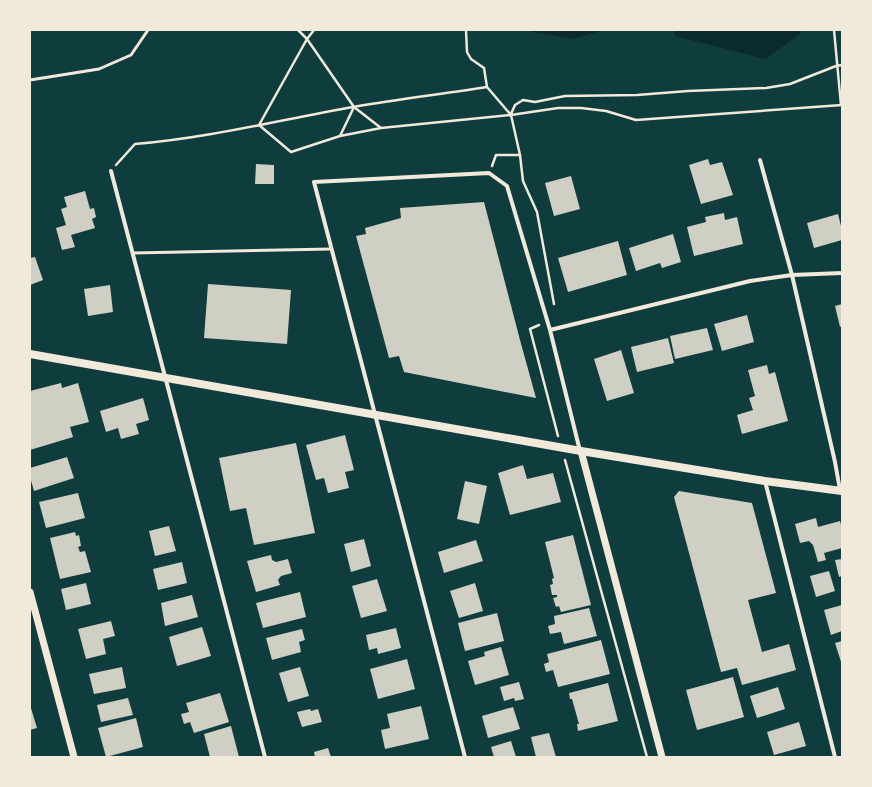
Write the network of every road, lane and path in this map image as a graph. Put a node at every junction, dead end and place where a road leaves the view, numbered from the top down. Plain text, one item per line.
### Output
1 (148, 30) edge
2 (298, 30) edge
3 (314, 30) edge
4 (466, 30) edge
5 (834, 30) edge
6 (307, 39) junction
7 (842, 65) edge
8 (836, 66) junction
9 (30, 80) edge
10 (488, 87) junction
11 (841, 105) edge
12 (354, 107) junction
13 (511, 115) junction
14 (259, 125) junction
15 (381, 128) junction
16 (340, 136) junction
17 (520, 156) junction
18 (760, 160) dead end
19 (111, 171) joint
20 (489, 173) junction
21 (331, 249) junction
22 (133, 253) junction
23 (842, 273) edge
24 (792, 275) junction
25 (555, 308) dead end
26 (530, 329) dead end
27 (550, 330) junction
28 (30, 354) edge
29 (166, 379) junction
30 (375, 414) junction
31 (553, 420) dead end
32 (581, 451) junction
33 (567, 468) dead end
34 (765, 481) junction
35 (841, 490) edge
36 (30, 592) edge
37 (74, 757) edge
38 (265, 757) edge
39 (465, 757) edge
40 (647, 757) edge
41 (662, 757) edge
42 (835, 757) edge

1 - 9 lane
2 - 6 path
3 - 6 path
4 - 10 path
5 - 8 path
6 - 12 path
6 - 14 path
7 - 8 path
8 - 11 path
8 - 13 path
10 - 12 path
10 - 13 path
11 - 13 path
12 - 14 path
12 - 15 path
12 - 16 path
13 - 15 path
13 - 17 path
14 - 16 path
14 - 19 path
15 - 16 path
17 - 20 path
17 - 25 path
18 - 24 street
19 - 22 street
20 - 21 street
20 - 27 street
21 - 22 lane
21 - 30 street
22 - 29 street
23 - 24 street
24 - 27 street
24 - 35 street
26 - 31 path
27 - 32 street
28 - 29 main road
29 - 30 main road
29 - 38 street
30 - 32 main road
30 - 39 street
32 - 34 main road
32 - 41 street
33 - 40 path
34 - 35 main road
34 - 42 street
36 - 37 street

